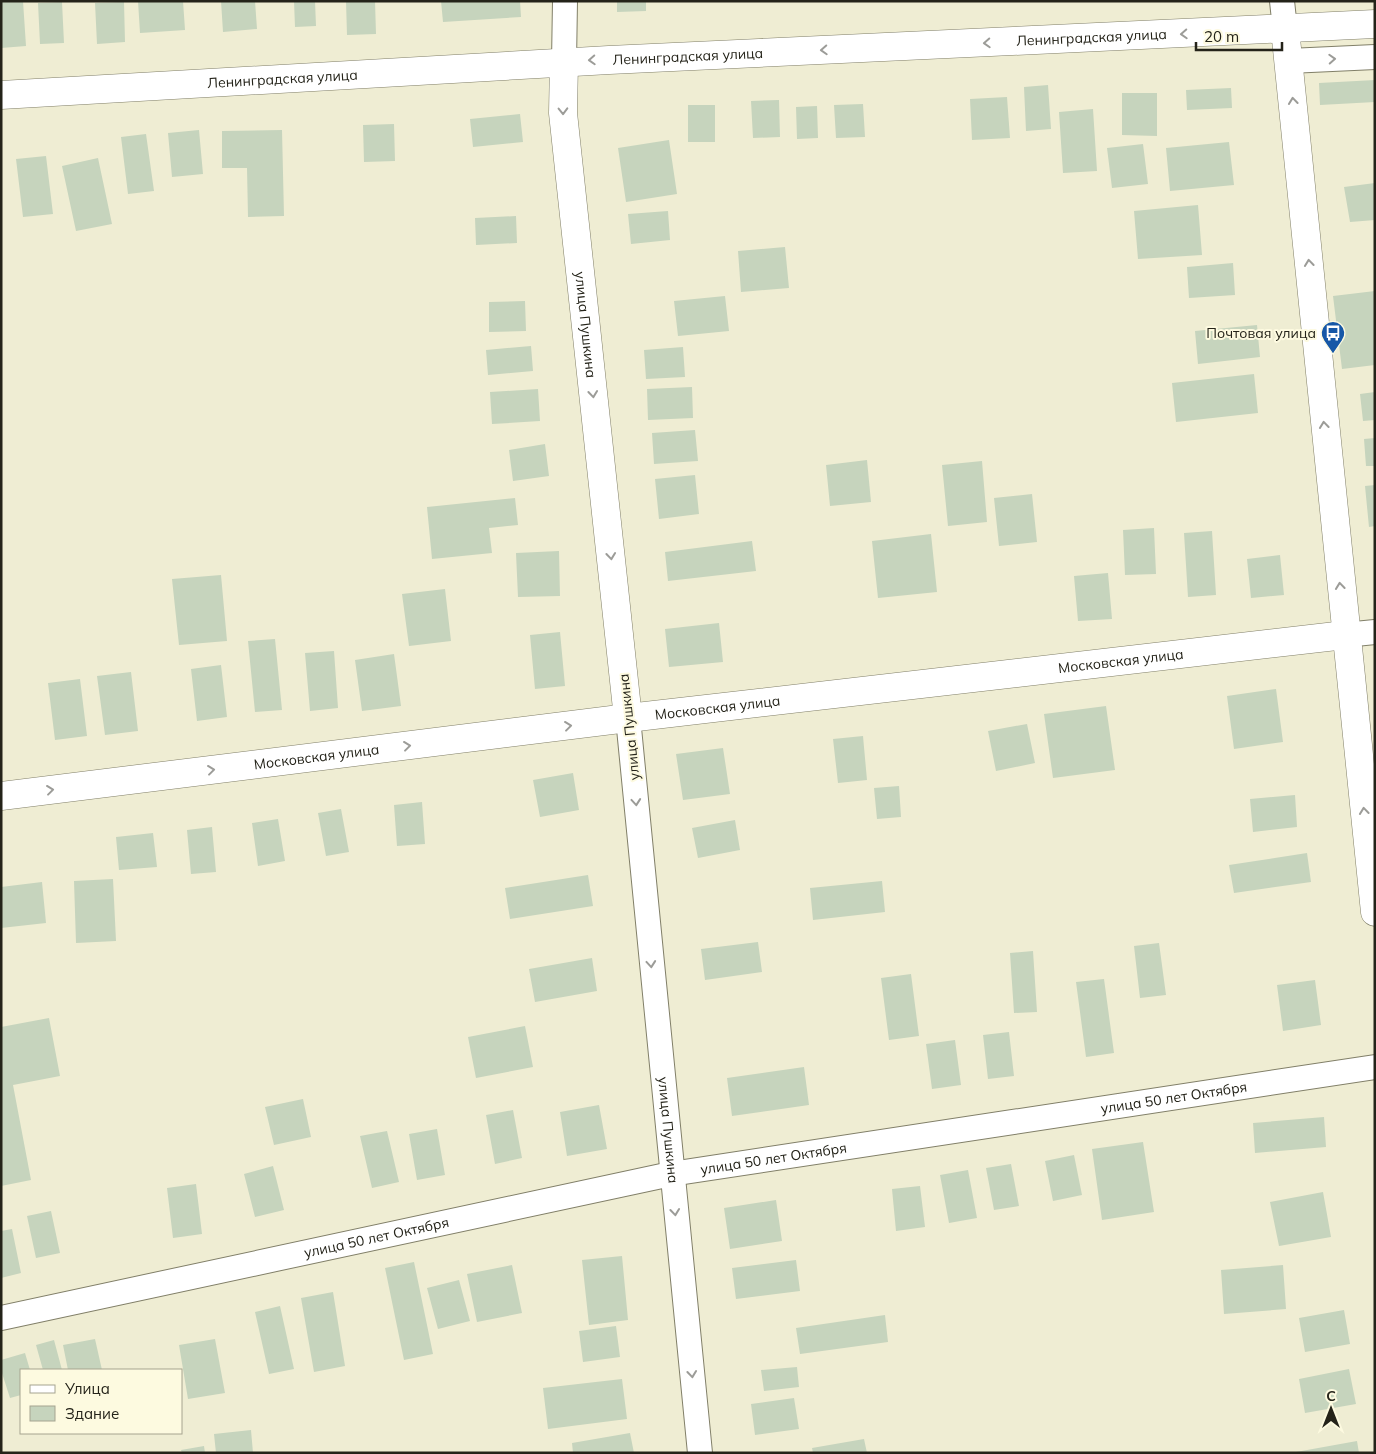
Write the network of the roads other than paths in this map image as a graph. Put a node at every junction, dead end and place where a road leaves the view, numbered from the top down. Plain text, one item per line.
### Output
1 (565, 1) edge
2 (1282, 1) edge
3 (1375, 24) edge
4 (1285, 29) junction
5 (1375, 56) edge
6 (1289, 61) junction
7 (564, 62) junction
8 (1, 95) edge
9 (1375, 632) edge
10 (1345, 635) junction
11 (628, 718) junction
12 (1, 796) edge
13 (1375, 912) edge
14 (1375, 1067) edge
15 (672, 1174) junction
16 (1, 1318) edge
17 (700, 1453) edge

1 - 7 street, улица Пушкина
2 - 4 street
3 - 4 street, Ленинградская улица
4 - 6 street
4 -> 7 street, Ленинградская улица
6 -> 5 street
10 -> 6 street
7 - 8 street, Ленинградская улица
7 -> 11 street, улица Пушкина
9 - 10 street, Московская улица
10 - 11 street, Московская улица
13 -> 10 street
12 -> 11 street, Московская улица
11 -> 15 street, улица Пушкина
14 - 15 street, улица 50 лет Октября
15 - 16 street, улица 50 лет Октября
15 -> 17 street, улица Пушкина

